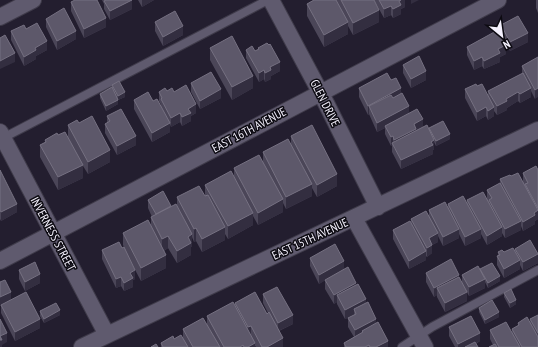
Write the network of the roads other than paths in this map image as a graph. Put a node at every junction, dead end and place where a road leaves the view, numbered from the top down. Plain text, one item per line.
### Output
1 (33, 0) edge
2 (268, 0) edge
3 (271, 0) edge
4 (498, 0) edge
5 (0, 17) edge
6 (320, 92) junction
7 (538, 130) edge
8 (1, 137) edge
9 (378, 207) junction
10 (354, 218) junction
11 (53, 233) junction
12 (0, 261) edge
13 (538, 270) edge
14 (107, 335) junction
15 (422, 342) edge
16 (82, 347) edge
17 (402, 347) edge

1 - 5 street
2 - 8 lane
3 - 6 street, GLEN DRIVE
4 - 6 street, EAST 16TH AVENUE
6 - 9 street, GLEN DRIVE
6 - 11 street, EAST 16TH AVENUE
7 - 9 street, EAST 15TH AVENUE
8 - 11 street, INVERNESS STREET
9 - 10 street, EAST 15TH AVENUE
10 - 14 street, EAST 15TH AVENUE
10 - 15 street
11 - 12 street, EAST 16TH AVENUE
11 - 14 street, INVERNESS STREET
13 - 15 lane
14 - 16 street, EAST 15TH AVENUE
15 - 17 lane

